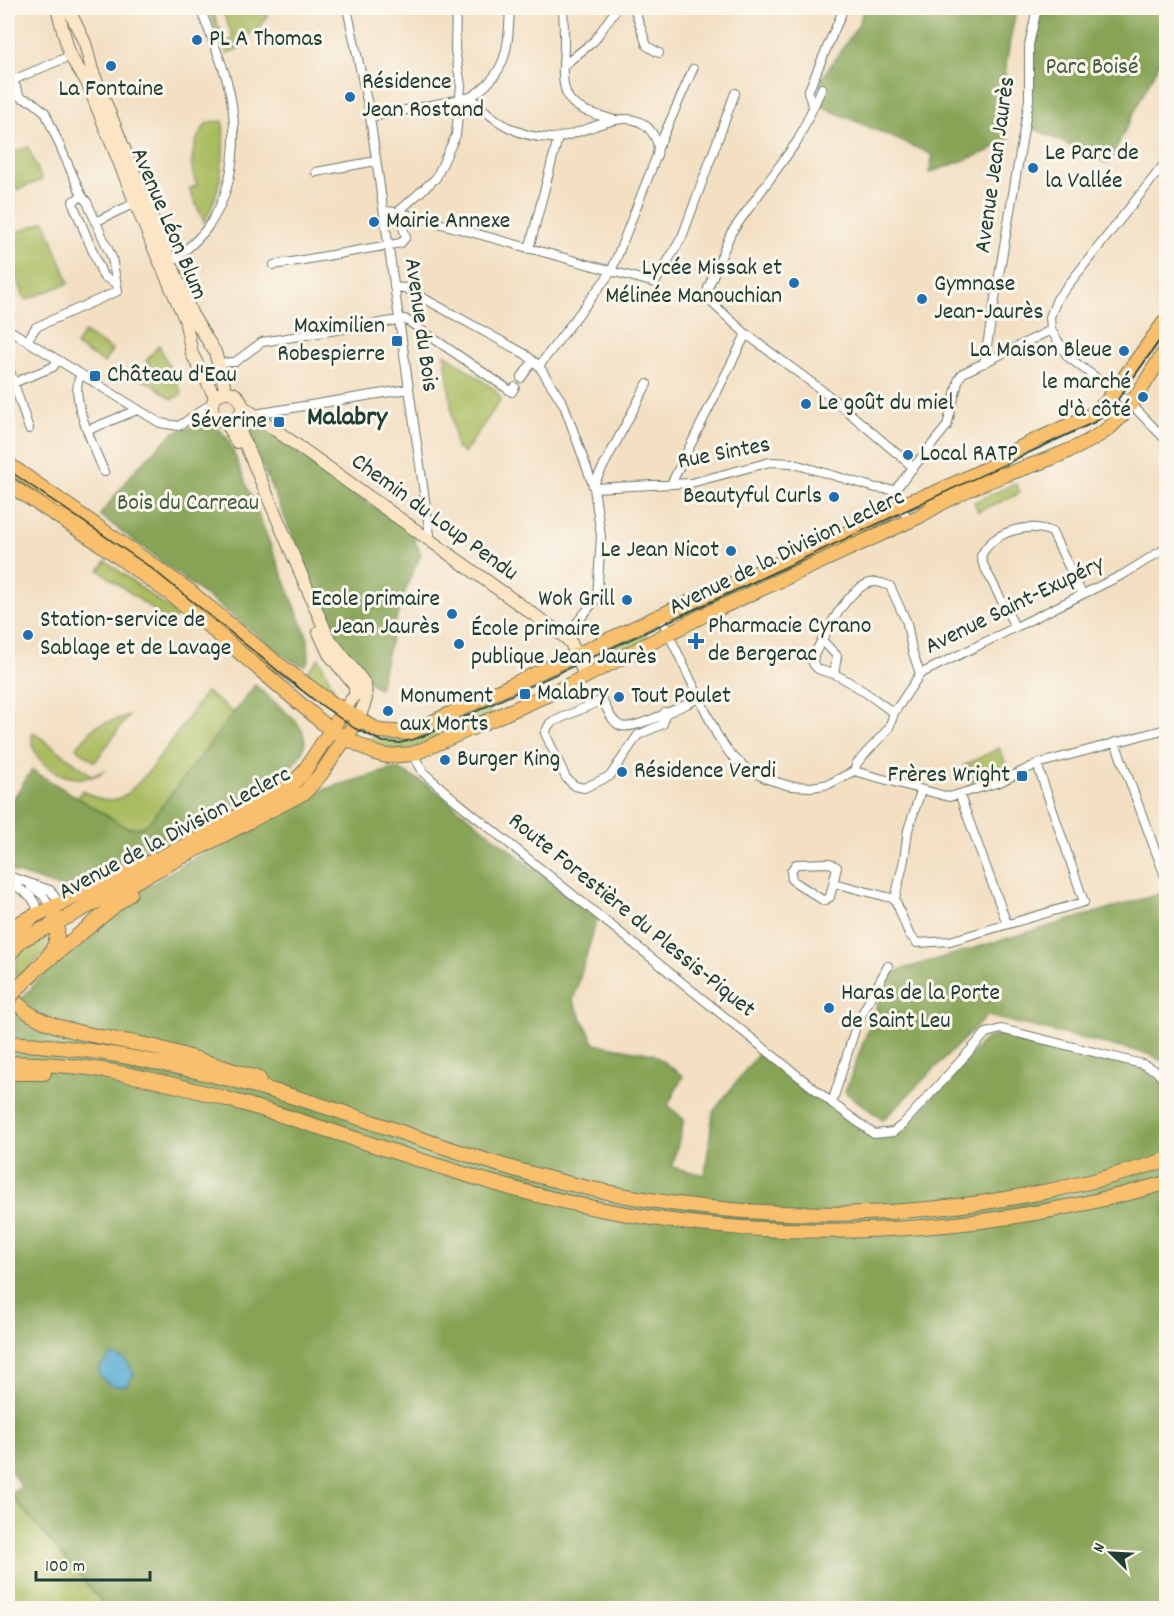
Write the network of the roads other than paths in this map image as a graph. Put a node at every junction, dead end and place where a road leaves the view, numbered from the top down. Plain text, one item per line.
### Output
1 (57, 8) edge
2 (68, 8) edge
3 (200, 8) edge
4 (347, 8) edge
5 (456, 8) edge
6 (510, 8) edge
7 (563, 8) edge
8 (617, 8) edge
9 (634, 8) edge
10 (844, 8) edge
11 (1037, 8) edge
12 (81, 37) junction
13 (67, 42) junction
14 (659, 53) dead end
15 (70, 56) junction
16 (92, 63) junction
17 (563, 66) junction
18 (78, 68) junction
19 (693, 69) dead end
20 (10, 81) edge
21 (822, 88) dead end
22 (735, 93) dead end
23 (471, 97) junction
24 (461, 101) junction
25 (813, 108) junction
26 (370, 117) junction
27 (616, 120) junction
28 (558, 138) junction
29 (659, 146) junction
30 (376, 161) junction
31 (1167, 162) edge
32 (316, 172) dead end
33 (82, 196) junction
34 (135, 203) junction
35 (384, 211) junction
36 (398, 212) junction
37 (95, 222) junction
38 (389, 245) junction
39 (529, 249) junction
40 (170, 263) junction
41 (274, 266) dead end
42 (611, 272) junction
43 (115, 283) junction
44 (394, 286) junction
45 (399, 319) junction
46 (1167, 320) edge
47 (8, 329) edge
48 (1051, 330) junction
49 (746, 334) junction
50 (27, 341) junction
51 (1167, 350) edge
52 (217, 358) junction
53 (58, 360) junction
54 (195, 360) junction
55 (536, 363) junction
56 (984, 363) junction
57 (8, 365) edge
58 (81, 375) junction
59 (521, 378) dead end
60 (14, 383) junction
61 (647, 384) dead end
62 (515, 387) dead end
63 (409, 389) junction
64 (1115, 391) junction
65 (218, 397) junction
66 (1130, 402) junction
67 (242, 406) junction
68 (137, 410) junction
69 (255, 414) junction
70 (226, 419) junction
71 (188, 422) junction
72 (29, 429) dead end
73 (88, 430) junction
74 (1167, 440) edge
75 (8, 464) edge
76 (913, 466) junction
77 (104, 472) dead end
78 (8, 484) edge
79 (671, 484) junction
80 (594, 487) junction
81 (895, 490) junction
82 (901, 506) junction
83 (908, 521) junction
84 (431, 542) junction
85 (1167, 548) edge
86 (1082, 594) junction
87 (660, 616) junction
88 (1015, 627) junction
89 (669, 635) junction
90 (565, 638) junction
91 (822, 640) junction
92 (575, 656) junction
93 (834, 674) junction
94 (920, 674) junction
95 (585, 676) junction
96 (700, 698) junction
97 (354, 709) junction
98 (665, 712) junction
99 (894, 713) junction
100 (1167, 729) edge
101 (331, 730) junction
102 (346, 739) junction
103 (1115, 742) junction
104 (413, 754) junction
105 (1037, 764) junction
106 (854, 771) junction
107 (921, 791) junction
108 (960, 796) junction
109 (166, 868) junction
110 (8, 879) edge
111 (1166, 879) edge
112 (834, 883) junction
113 (895, 899) junction
114 (56, 906) junction
115 (34, 916) junction
116 (63, 920) junction
117 (1007, 924) junction
118 (8, 928) edge
119 (8, 937) edge
120 (8, 956) edge
121 (55, 956) junction
122 (888, 966) dead end
123 (36, 970) junction
124 (8, 991) edge
125 (8, 999) edge
126 (8, 1043) edge
127 (8, 1063) edge
128 (8, 1073) edge
129 (154, 1080) junction
130 (1165, 1080) edge
131 (278, 1092) junction
132 (832, 1103) junction
133 (1167, 1160) edge
134 (1167, 1183) edge

1 - 13 main road, Avenue Léon Blum
2 - 12 main road, Avenue Léon Blum
3 - 40 street
4 - 26 street, Avenue du Bois
5 - 24 street
6 - 23 street
7 - 17 street
8 - 17 street
9 - 14 street
10 - 25 street
11 - 56 street, Avenue Jean Jaurès
12 - 13 main road
12 - 16 main road, Avenue Léon Blum
13 - 15 main road, Avenue Léon Blum
15 - 18 main road, Avenue Léon Blum
15 - 20 street
16 - 18 main road
16 - 40 main road, Avenue Léon Blum
17 - 27 street
18 - 34 main road, Avenue Léon Blum
19 - 29 street
20 - 33 street
21 - 25 street
22 - 42 street
23 - 24 street
23 - 28 street
24 - 26 street
24 - 36 street
25 - 49 street
26 - 30 street, Avenue du Bois
27 - 28 street
27 - 29 street
28 - 39 street
29 - 42 street
30 - 32 street
30 - 35 street, Avenue du Bois
31 - 48 street
33 - 37 street
33 - 43 street
34 - 37 street
34 - 54 main road, Avenue Léon Blum
35 - 36 street
35 - 38 street, Avenue du Bois
36 - 38 street
36 - 39 street
37 - 43 street
38 - 41 street
38 - 44 street, Avenue du Bois
39 - 42 street
40 - 52 main road, Avenue Léon Blum
42 - 55 street
43 - 50 street
44 - 45 street, Avenue du Bois
44 - 55 street
45 - 52 street
45 - 62 street
45 - 63 street, Avenue du Bois
46 - 64 main road, Avenue de la Division Leclerc
47 - 50 street
48 - 56 street
48 - 64 street
49 - 76 street
49 - 79 street
50 - 53 street
51 - 66 main road, Avenue de la Division Leclerc
52 - 54 main road
52 - 65 main road, Avenue Léon Blum
53 - 58 street
53 - 60 street
54 - 65 main road, Avenue Léon Blum
55 - 59 street
55 - 80 street
56 - 76 street
57 - 60 street
58 - 68 street
58 - 73 street
60 - 72 street
61 - 80 street
63 - 69 street
63 - 84 street, Avenue du Bois
64 - 66 street
64 - 82 main road, Avenue de la Division Leclerc
65 - 67 main road, Chemin du Loup Pendu
65 - 70 main road
65 - 71 street
66 - 74 street
66 - 83 main road, Avenue de la Division Leclerc
67 - 69 main road, Chemin du Loup Pendu
67 - 70 main road
68 - 71 street
68 - 73 street
69 - 84 main road, Chemin du Loup Pendu
70 - 71 street
70 - 97 main road
73 - 77 street
75 - 97 main road
76 - 81 street
78 - 101 main road, Avenue de la Division Leclerc
79 - 80 street, Rue Sintes
79 - 81 street, Rue Sintes
80 - 90 street
81 - 82 street
82 - 83 street
82 - 87 main road, Avenue de la Division Leclerc
83 - 89 main road, Avenue de la Division Leclerc
84 - 90 main road, Chemin du Loup Pendu
85 - 86 street, Avenue Saint-Exupéry
86 - 88 street, Avenue Saint-Exupéry
86 - 88 street
87 - 89 street
87 - 92 main road, Avenue de la Division Leclerc
88 - 94 street, Avenue Saint-Exupéry
89 - 95 main road, Avenue de la Division Leclerc
89 - 96 street
90 - 92 main road, Chemin du Loup Pendu
91 - 93 street
91 - 93 street
91 - 94 street
92 - 95 main road, Chemin du Loup Pendu
92 - 97 main road, Avenue de la Division Leclerc
93 - 99 street
94 - 99 street, Avenue Saint-Exupéry
95 - 104 main road, Avenue de la Division Leclerc
96 - 98 street
96 - 106 street
97 - 101 main road, Avenue de la Division Leclerc
97 - 102 main road
98 - 98 street
99 - 106 street, Avenue Saint-Exupéry
100 - 103 street
101 - 102 main road, Avenue de la Division Leclerc
101 - 114 main road, Avenue de la Division Leclerc
102 - 104 main road, Avenue de la Division Leclerc
102 - 109 main road, Avenue de la Division Leclerc
103 - 105 street
103 - 111 street
104 - 132 street, Route Forestière du Plessis-Piquet
105 - 108 street
105 - 117 street
106 - 107 street
107 - 108 street
107 - 113 street
108 - 117 street
109 - 116 main road, Avenue de la Division Leclerc
109 - 121 main road
110 - 114 street
110 - 115 street
112 - 112 street
112 - 113 street
113 - 117 street
114 - 115 main road, Avenue de la Division Leclerc
114 - 116 main road
115 - 118 main road
115 - 119 main road
116 - 120 main road, Avenue de la Division Leclerc
116 - 121 main road
116 - 123 main road
121 - 123 main road
122 - 132 street
123 - 125 main road, bridge
124 - 131 main road
126 - 131 main road
127 - 129 main road
128 - 129 main road
129 - 134 main road
130 - 132 street, Route Forestière du Plessis-Piquet
131 - 133 main road

